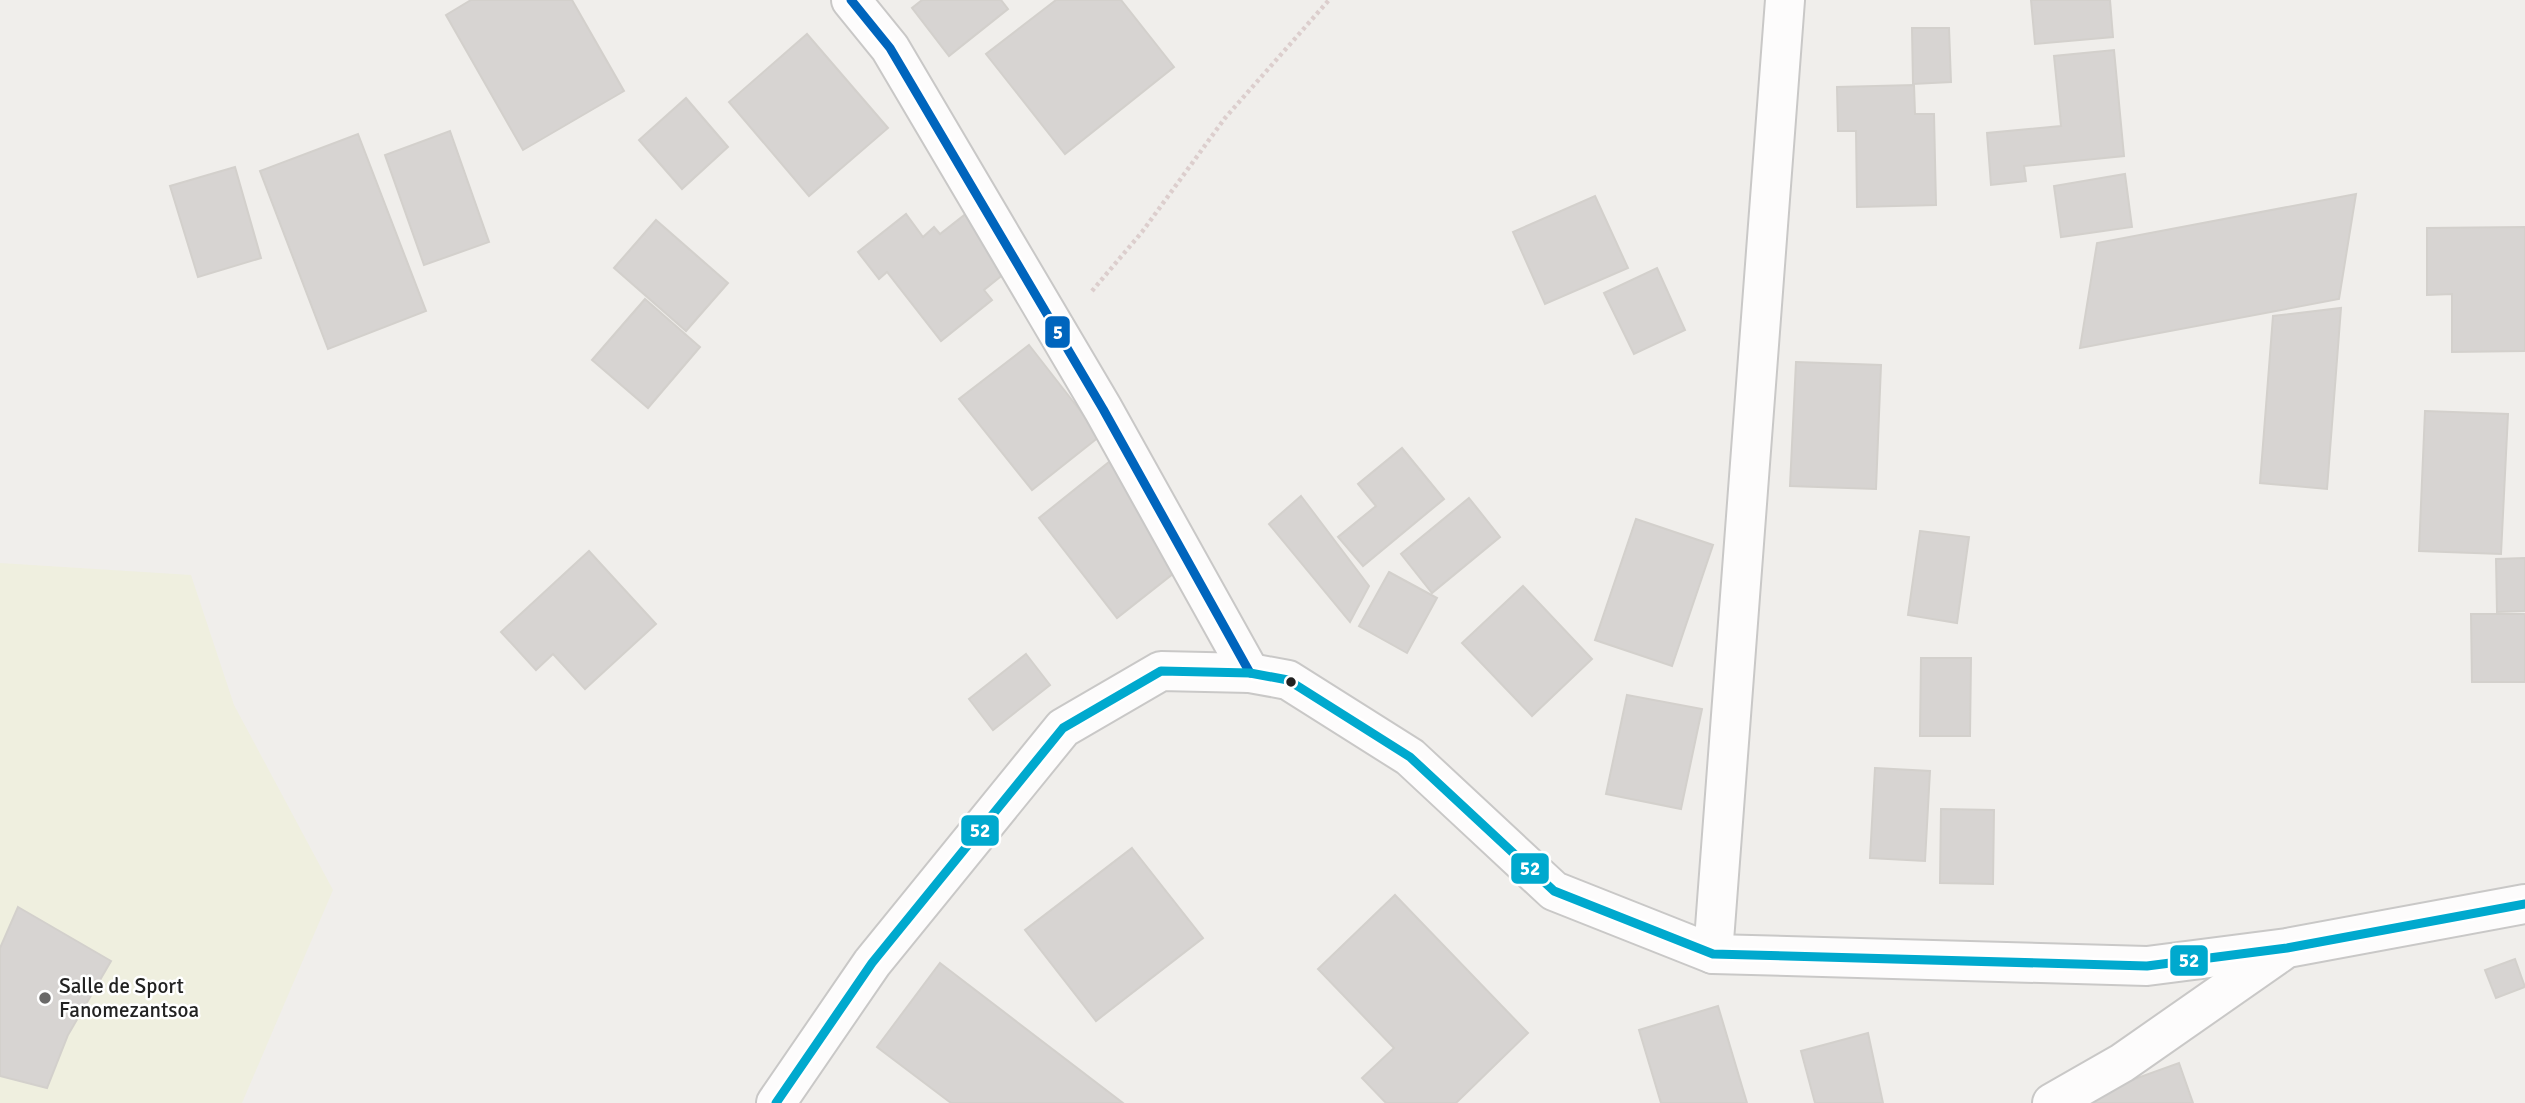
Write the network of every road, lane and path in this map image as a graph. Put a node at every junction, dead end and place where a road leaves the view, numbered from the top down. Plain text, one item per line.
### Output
1 (851, 0) edge
2 (1329, 0) edge
3 (1785, 0) edge
4 (1057, 332) junction
5 (1250, 673) junction
6 (2525, 904) edge
7 (2287, 948) junction
8 (1713, 954) junction
9 (776, 1103) edge
10 (2052, 1103) edge

1 - 4 street
2 - 4 path
3 - 8 street
4 - 5 street
5 - 8 street
5 - 9 street
6 - 7 street
7 - 8 street
7 - 10 street

